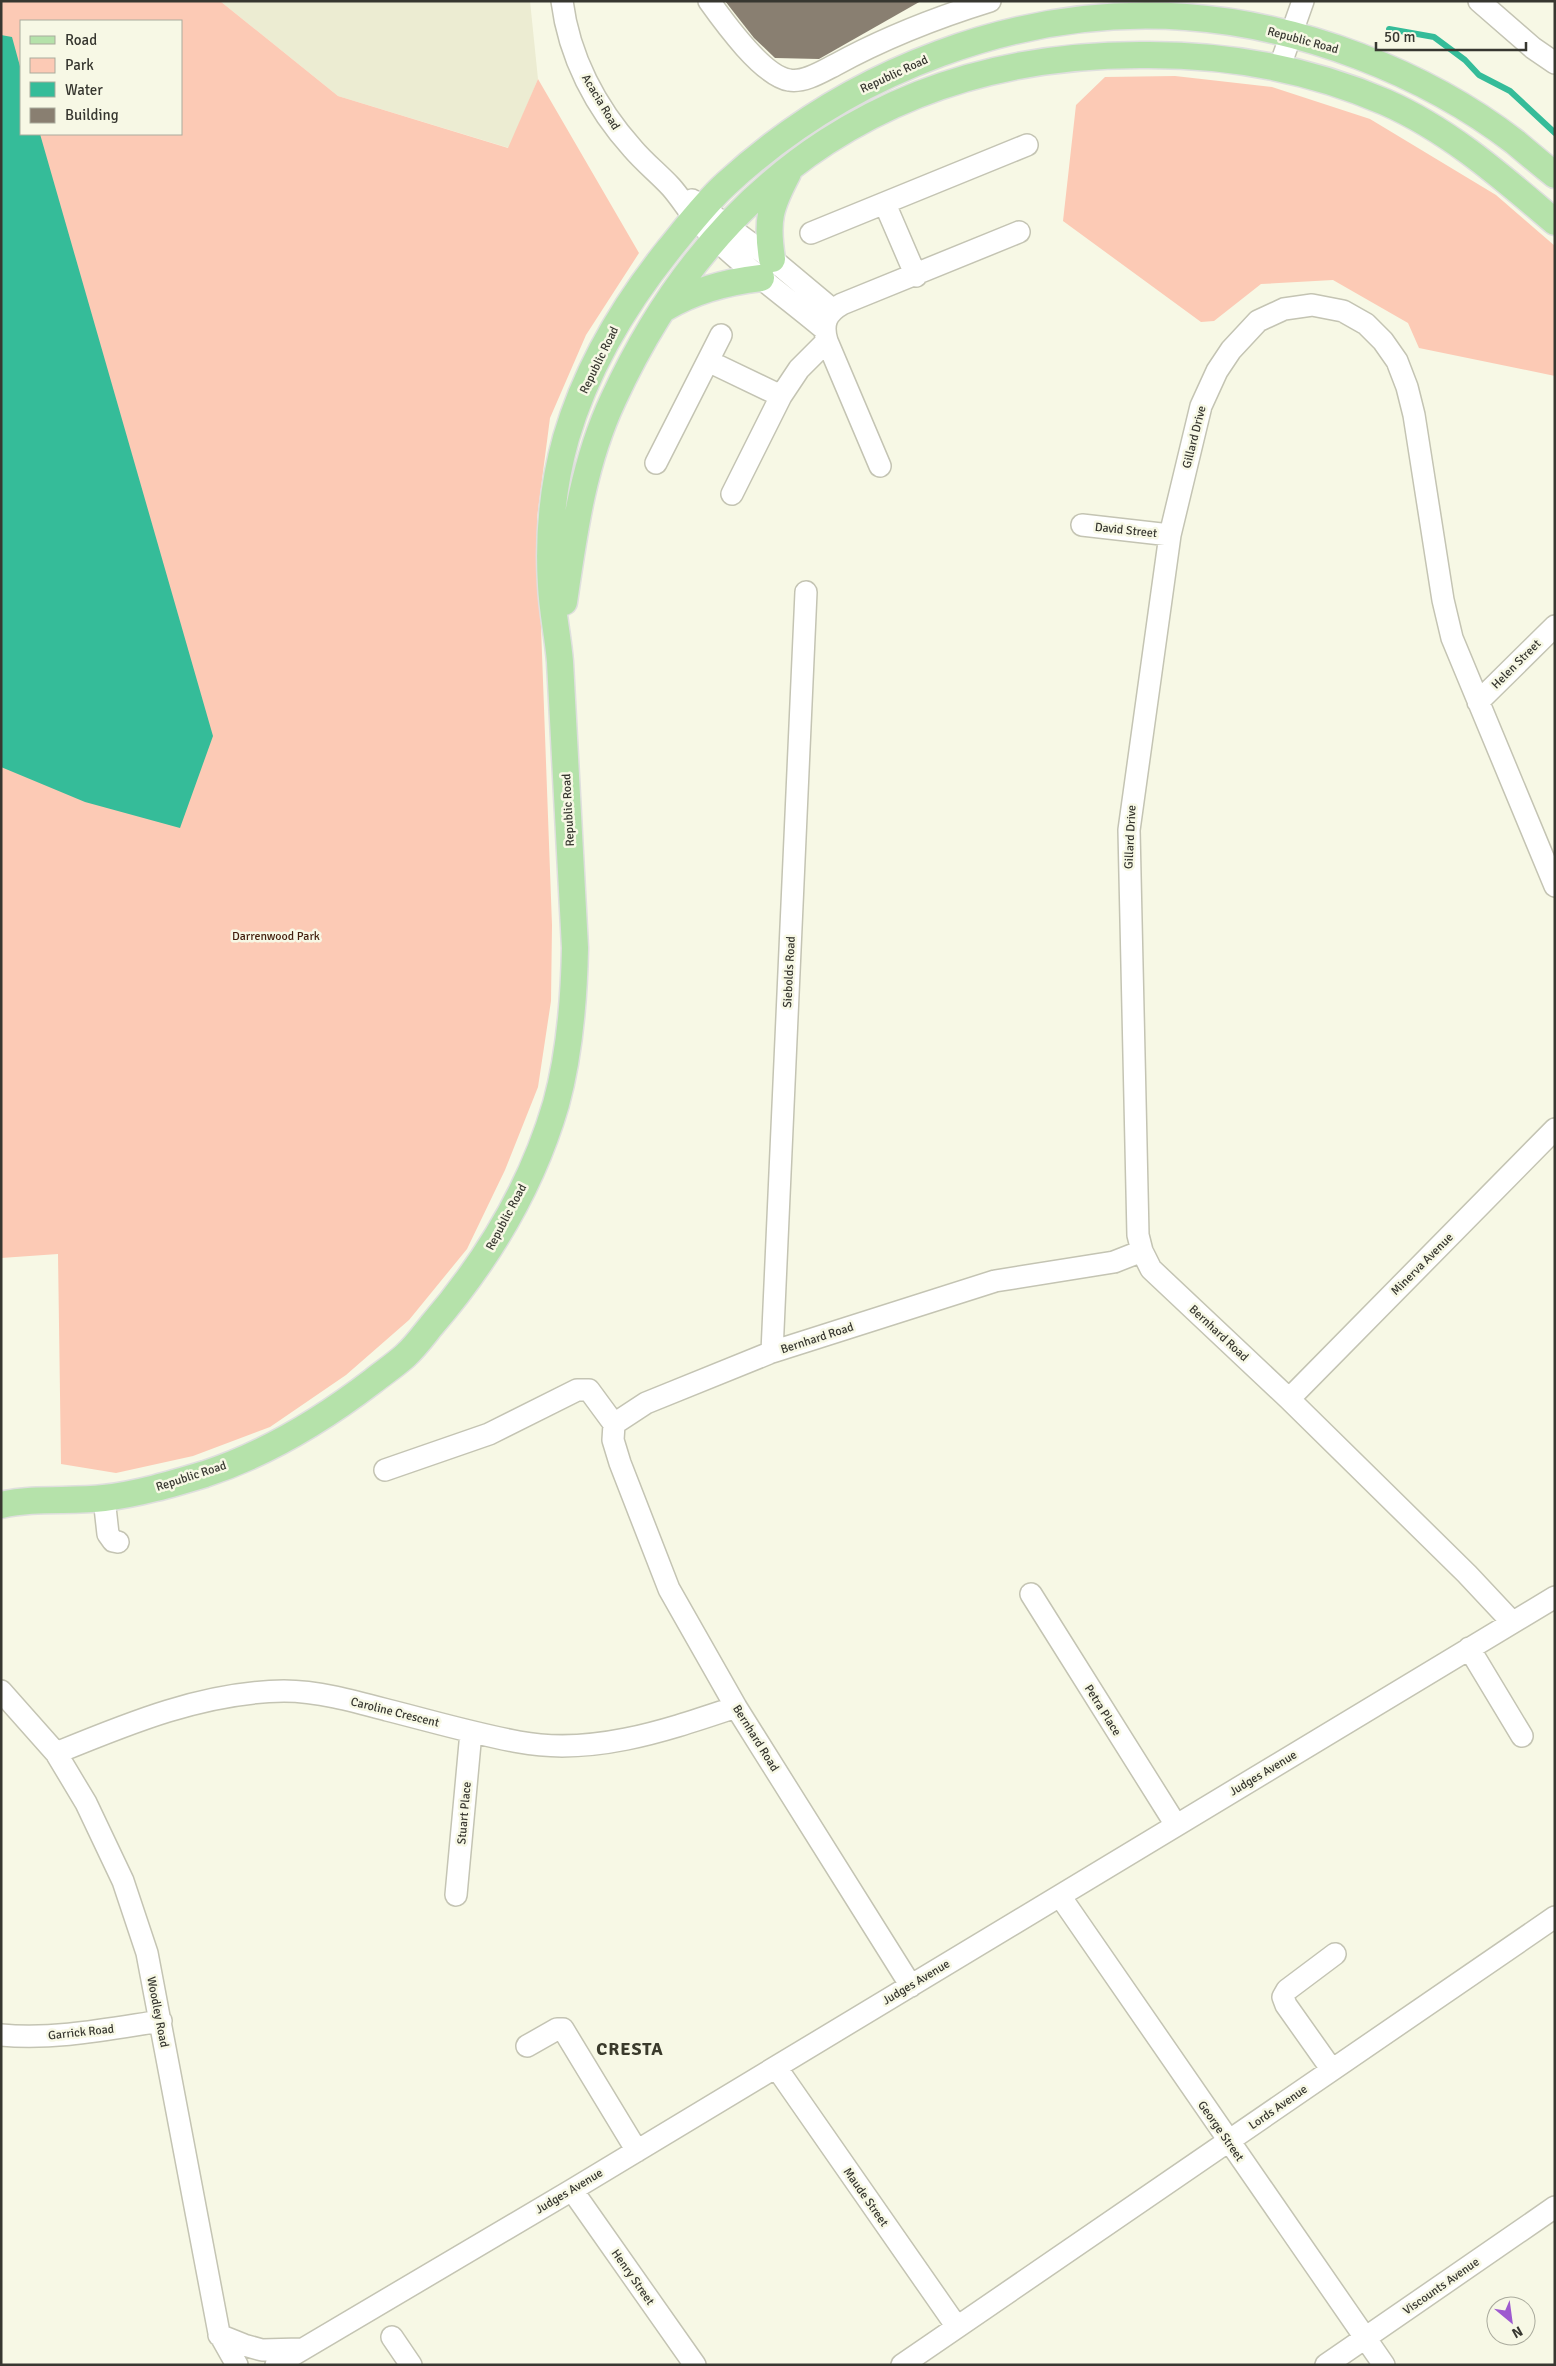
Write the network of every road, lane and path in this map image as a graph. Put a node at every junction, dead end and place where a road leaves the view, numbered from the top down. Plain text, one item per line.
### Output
1 (562, 1) edge
2 (709, 1) edge
3 (990, 1) edge
4 (1303, 1) edge
5 (1479, 1) edge
6 (1152, 9) edge
7 (1291, 35) junction
8 (1555, 63) edge
9 (1280, 66) junction
10 (1028, 145) dead end
11 (792, 166) junction
12 (1555, 175) edge
13 (885, 204) junction
14 (699, 212) junction
15 (1555, 222) edge
16 (722, 231) junction
17 (1019, 232) dead end
18 (811, 234) dead end
19 (766, 268) junction
20 (916, 276) junction
21 (664, 309) junction
22 (828, 326) junction
23 (720, 335) dead end
24 (708, 361) junction
25 (781, 396) junction
26 (656, 463) dead end
27 (880, 466) dead end
28 (732, 494) dead end
29 (1082, 525) dead end
30 (1170, 535) junction
31 (806, 592) dead end
32 (1555, 626) edge
33 (558, 640) junction
34 (1478, 702) junction
35 (1555, 886) edge
36 (1555, 1129) edge
37 (1142, 1251) junction
38 (772, 1352) junction
39 (1289, 1399) junction
40 (614, 1424) junction
41 (385, 1470) dead end
42 (104, 1498) junction
43 (9, 1499) edge
44 (118, 1542) dead end
45 (1031, 1594) dead end
46 (1555, 1597) edge
47 (1512, 1622) junction
48 (1468, 1648) junction
49 (1, 1691) edge
50 (736, 1707) junction
51 (472, 1732) junction
52 (1522, 1736) dead end
53 (56, 1753) junction
54 (1176, 1825) junction
55 (456, 1895) dead end
56 (1060, 1896) junction
57 (1555, 1917) edge
58 (1335, 1954) dead end
59 (910, 1986) junction
60 (161, 2021) junction
61 (1, 2035) edge
62 (527, 2046) dead end
63 (776, 2067) junction
64 (1332, 2070) junction
65 (1229, 2142) junction
66 (637, 2151) junction
67 (572, 2190) junction
68 (1555, 2207) edge
69 (957, 2327) junction
70 (219, 2333) junction
71 (392, 2337) dead end
72 (1366, 2338) junction
73 (301, 2349) junction
74 (220, 2365) edge
75 (237, 2365) edge
76 (276, 2365) edge
77 (411, 2365) edge
78 (695, 2365) edge
79 (902, 2365) edge
80 (1326, 2365) edge
81 (1384, 2365) edge

1 - 14 street, Acacia Road
2 - 3 street
4 - 7 street
5 - 8 street
6 - 7 main road, Republic Road
6 - 14 main road, Republic Road
7 - 9 street
7 - 12 main road, Republic Road
9 - 11 main road, Republic Road
9 - 15 main road, Republic Road
10 - 13 street
11 - 16 main road, Republic Road
11 - 19 main road
13 - 18 street
13 - 20 street
14 - 16 street, Acacia Road
14 - 33 main road, Republic Road
16 - 19 street, Acacia Road
16 - 21 main road, Republic Road
17 - 20 street
19 - 21 main road
19 - 22 street, Acacia Road
20 - 22 street
21 - 33 main road, Republic Road
22 - 25 street
22 - 27 street
23 - 24 street
24 - 25 street
24 - 26 street
25 - 28 street
29 - 30 street, David Street
30 - 34 street, Gillard Drive
30 - 37 street, Gillard Drive
31 - 38 street, Siebolds Road
32 - 34 street, Helen Street
33 - 42 main road, Republic Road
34 - 35 street, Gillard Drive
36 - 39 street, Minerva Avenue
37 - 38 street, Bernhard Road
37 - 39 street, Bernhard Road
38 - 40 street, Bernhard Road
39 - 47 street, Bernhard Road
40 - 41 street
40 - 50 street, Bernhard Road
42 - 43 main road, Republic Road
42 - 44 street
45 - 54 street, Petra Place
46 - 47 street, Judges Avenue
47 - 48 street, Judges Avenue
48 - 52 street
48 - 54 street, Judges Avenue
49 - 53 street, Woodley Road
50 - 51 street, Caroline Crescent
50 - 59 street, Bernhard Road
51 - 53 street, Caroline Crescent
51 - 55 street, Stuart Place
53 - 60 street, Woodley Road
54 - 56 street, Judges Avenue
56 - 59 street, Judges Avenue
56 - 65 street, George Street
57 - 64 street, Lords Avenue
58 - 64 street
59 - 63 street, Judges Avenue
60 - 61 street, Garrick Road
60 - 70 street, Woodley Road
62 - 66 street
63 - 66 street, Judges Avenue
63 - 69 street, Maude Street
64 - 65 street, Lords Avenue
65 - 69 street, Lords Avenue
65 - 72 street, George Street
66 - 67 street, Judges Avenue
67 - 73 street, Judges Avenue
67 - 78 street, Henry Street
68 - 72 street, Viscounts Avenue
69 - 79 street, Lords Avenue
70 - 73 street
70 - 74 street
70 - 75 street, Woodley Road
71 - 77 street
72 - 80 street, Viscounts Avenue
72 - 81 street, George Street
73 - 76 street, Judges Avenue

